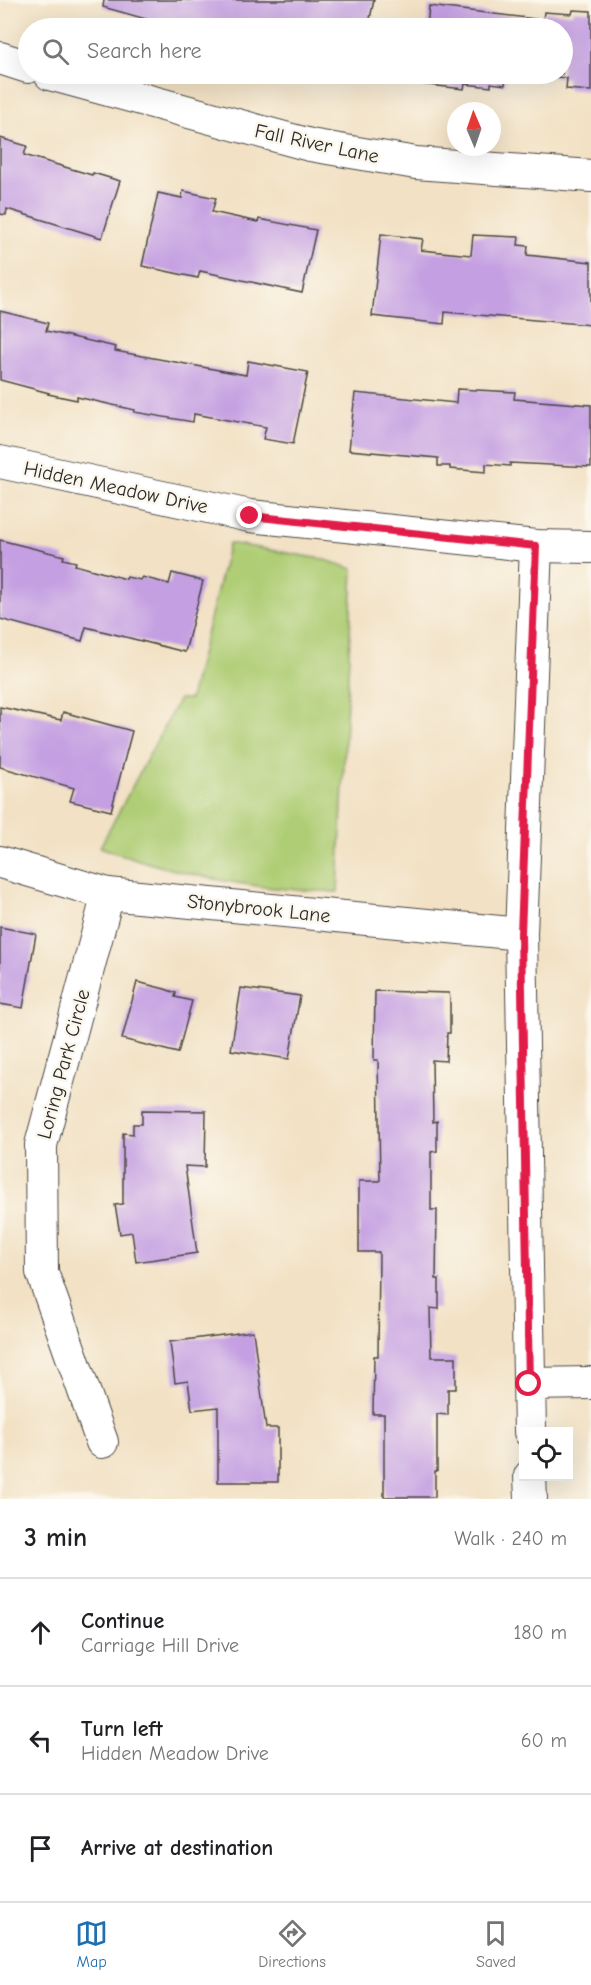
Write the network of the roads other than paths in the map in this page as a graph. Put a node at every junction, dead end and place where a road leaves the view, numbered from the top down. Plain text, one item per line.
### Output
1 (0, 58) edge
2 (18, 64) edge
3 (87, 84) edge
4 (591, 176) edge
5 (0, 462) edge
6 (536, 546) junction
7 (591, 547) edge
8 (0, 862) edge
9 (108, 894) junction
10 (521, 934) junction
11 (591, 1383) edge
12 (529, 1384) junction
13 (530, 1427) edge
14 (102, 1442) dead end
15 (530, 1481) edge
16 (531, 1499) edge

1 - 2 street
3 - 4 street, Fall River Lane
5 - 6 street, Hidden Meadow Drive
6 - 7 street, Hidden Meadow Drive
6 - 10 street
8 - 9 street, Stonybrook Lane
9 - 10 street, Stonybrook Lane
9 - 14 street, Loring Park Circle
10 - 12 street
11 - 12 street
12 - 13 street
15 - 16 street

